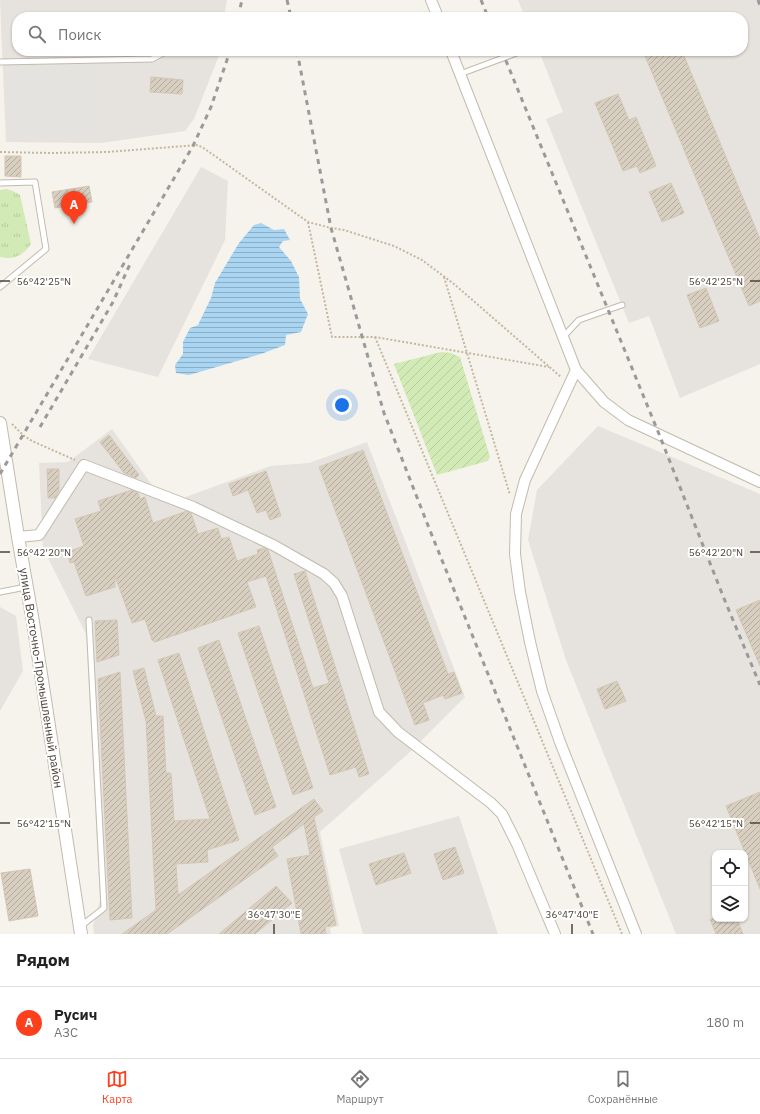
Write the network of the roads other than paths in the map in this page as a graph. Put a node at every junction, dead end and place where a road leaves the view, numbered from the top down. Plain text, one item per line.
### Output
1 (431, 0) edge
2 (436, 12) edge
3 (158, 56) edge
4 (453, 56) edge
5 (509, 56) edge
6 (0, 62) edge
7 (460, 74) junction
8 (0, 183) edge
9 (0, 287) edge
10 (622, 305) dead end
11 (563, 337) junction
12 (576, 370) junction
13 (5, 422) edge
14 (760, 482) edge
15 (18, 537) junction
16 (26, 587) junction
17 (0, 592) edge
18 (89, 620) dead end
19 (81, 930) edge
20 (555, 934) edge
21 (636, 934) edge

1 - 2 street
3 - 6 lane
4 - 7 street
5 - 7 lane
7 - 11 street
8 - 9 lane
10 - 11 lane
11 - 12 street
12 - 14 street
12 - 21 street
13 - 15 street, улица Восточно-Промышленный район
15 - 16 street, улица Восточно-Промышленный район
15 - 20 street
16 - 17 lane
16 - 19 street, улица Восточно-Промышленный район
18 - 19 lane

